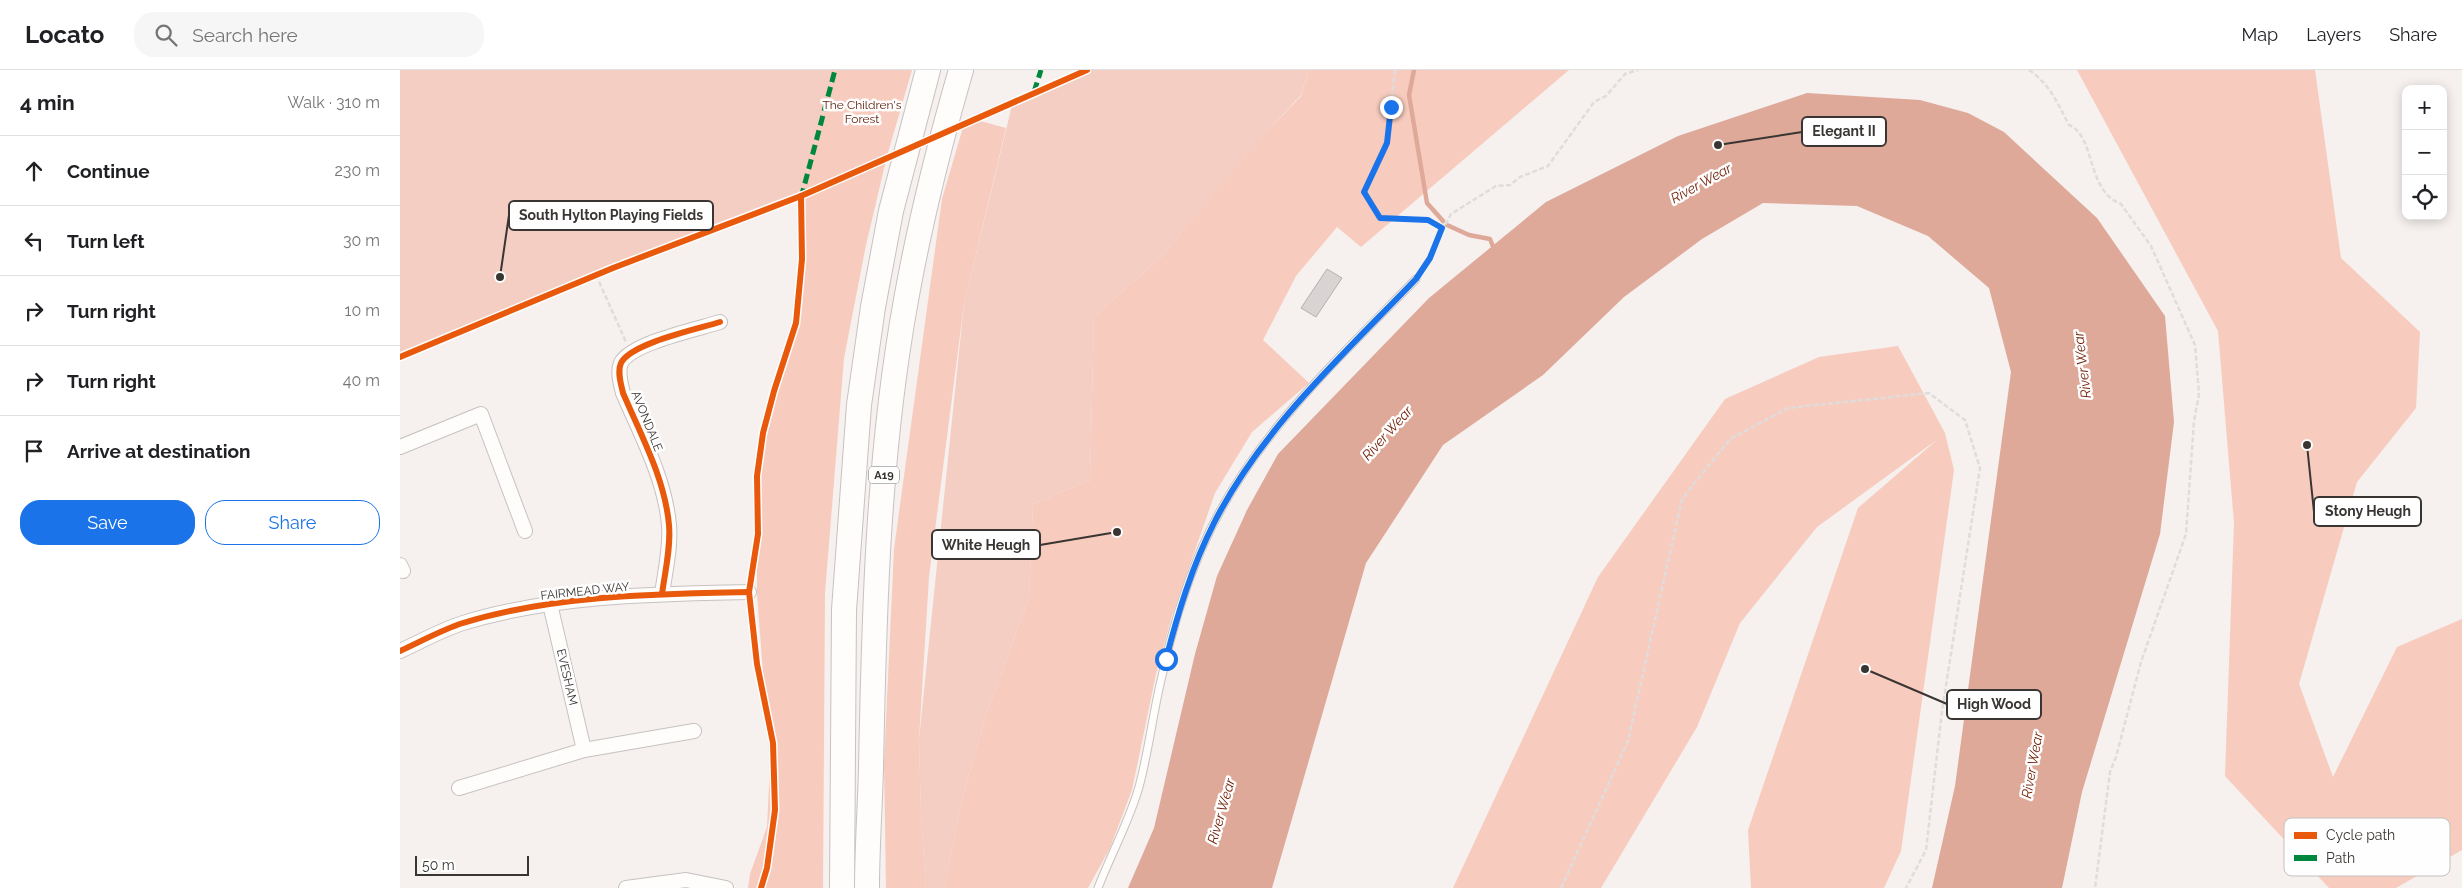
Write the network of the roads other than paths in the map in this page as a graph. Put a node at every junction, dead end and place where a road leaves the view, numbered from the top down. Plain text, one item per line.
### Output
1 (928, 70) edge
2 (961, 70) edge
3 (1416, 279) road end
4 (720, 322) dead end
5 (400, 447) edge
6 (525, 531) dead end
7 (750, 592) dead end
8 (662, 594) junction
9 (550, 604) junction
10 (400, 651) edge
11 (694, 730) dead end
12 (584, 750) junction
13 (460, 788) dead end
14 (626, 888) edge
15 (726, 888) edge
16 (842, 888) edge
17 (867, 888) edge
18 (1098, 888) edge

1 - 16 highway, A19
2 - 17 highway, A19
3 - 18 lane
4 - 8 street, AVONDALE
5 - 6 street
7 - 8 street, FAIRMEAD WAY
8 - 9 street, FAIRMEAD WAY
9 - 10 street, FAIRMEAD WAY
9 - 12 street, EVESHAM
11 - 12 street
12 - 13 street
14 - 15 street

